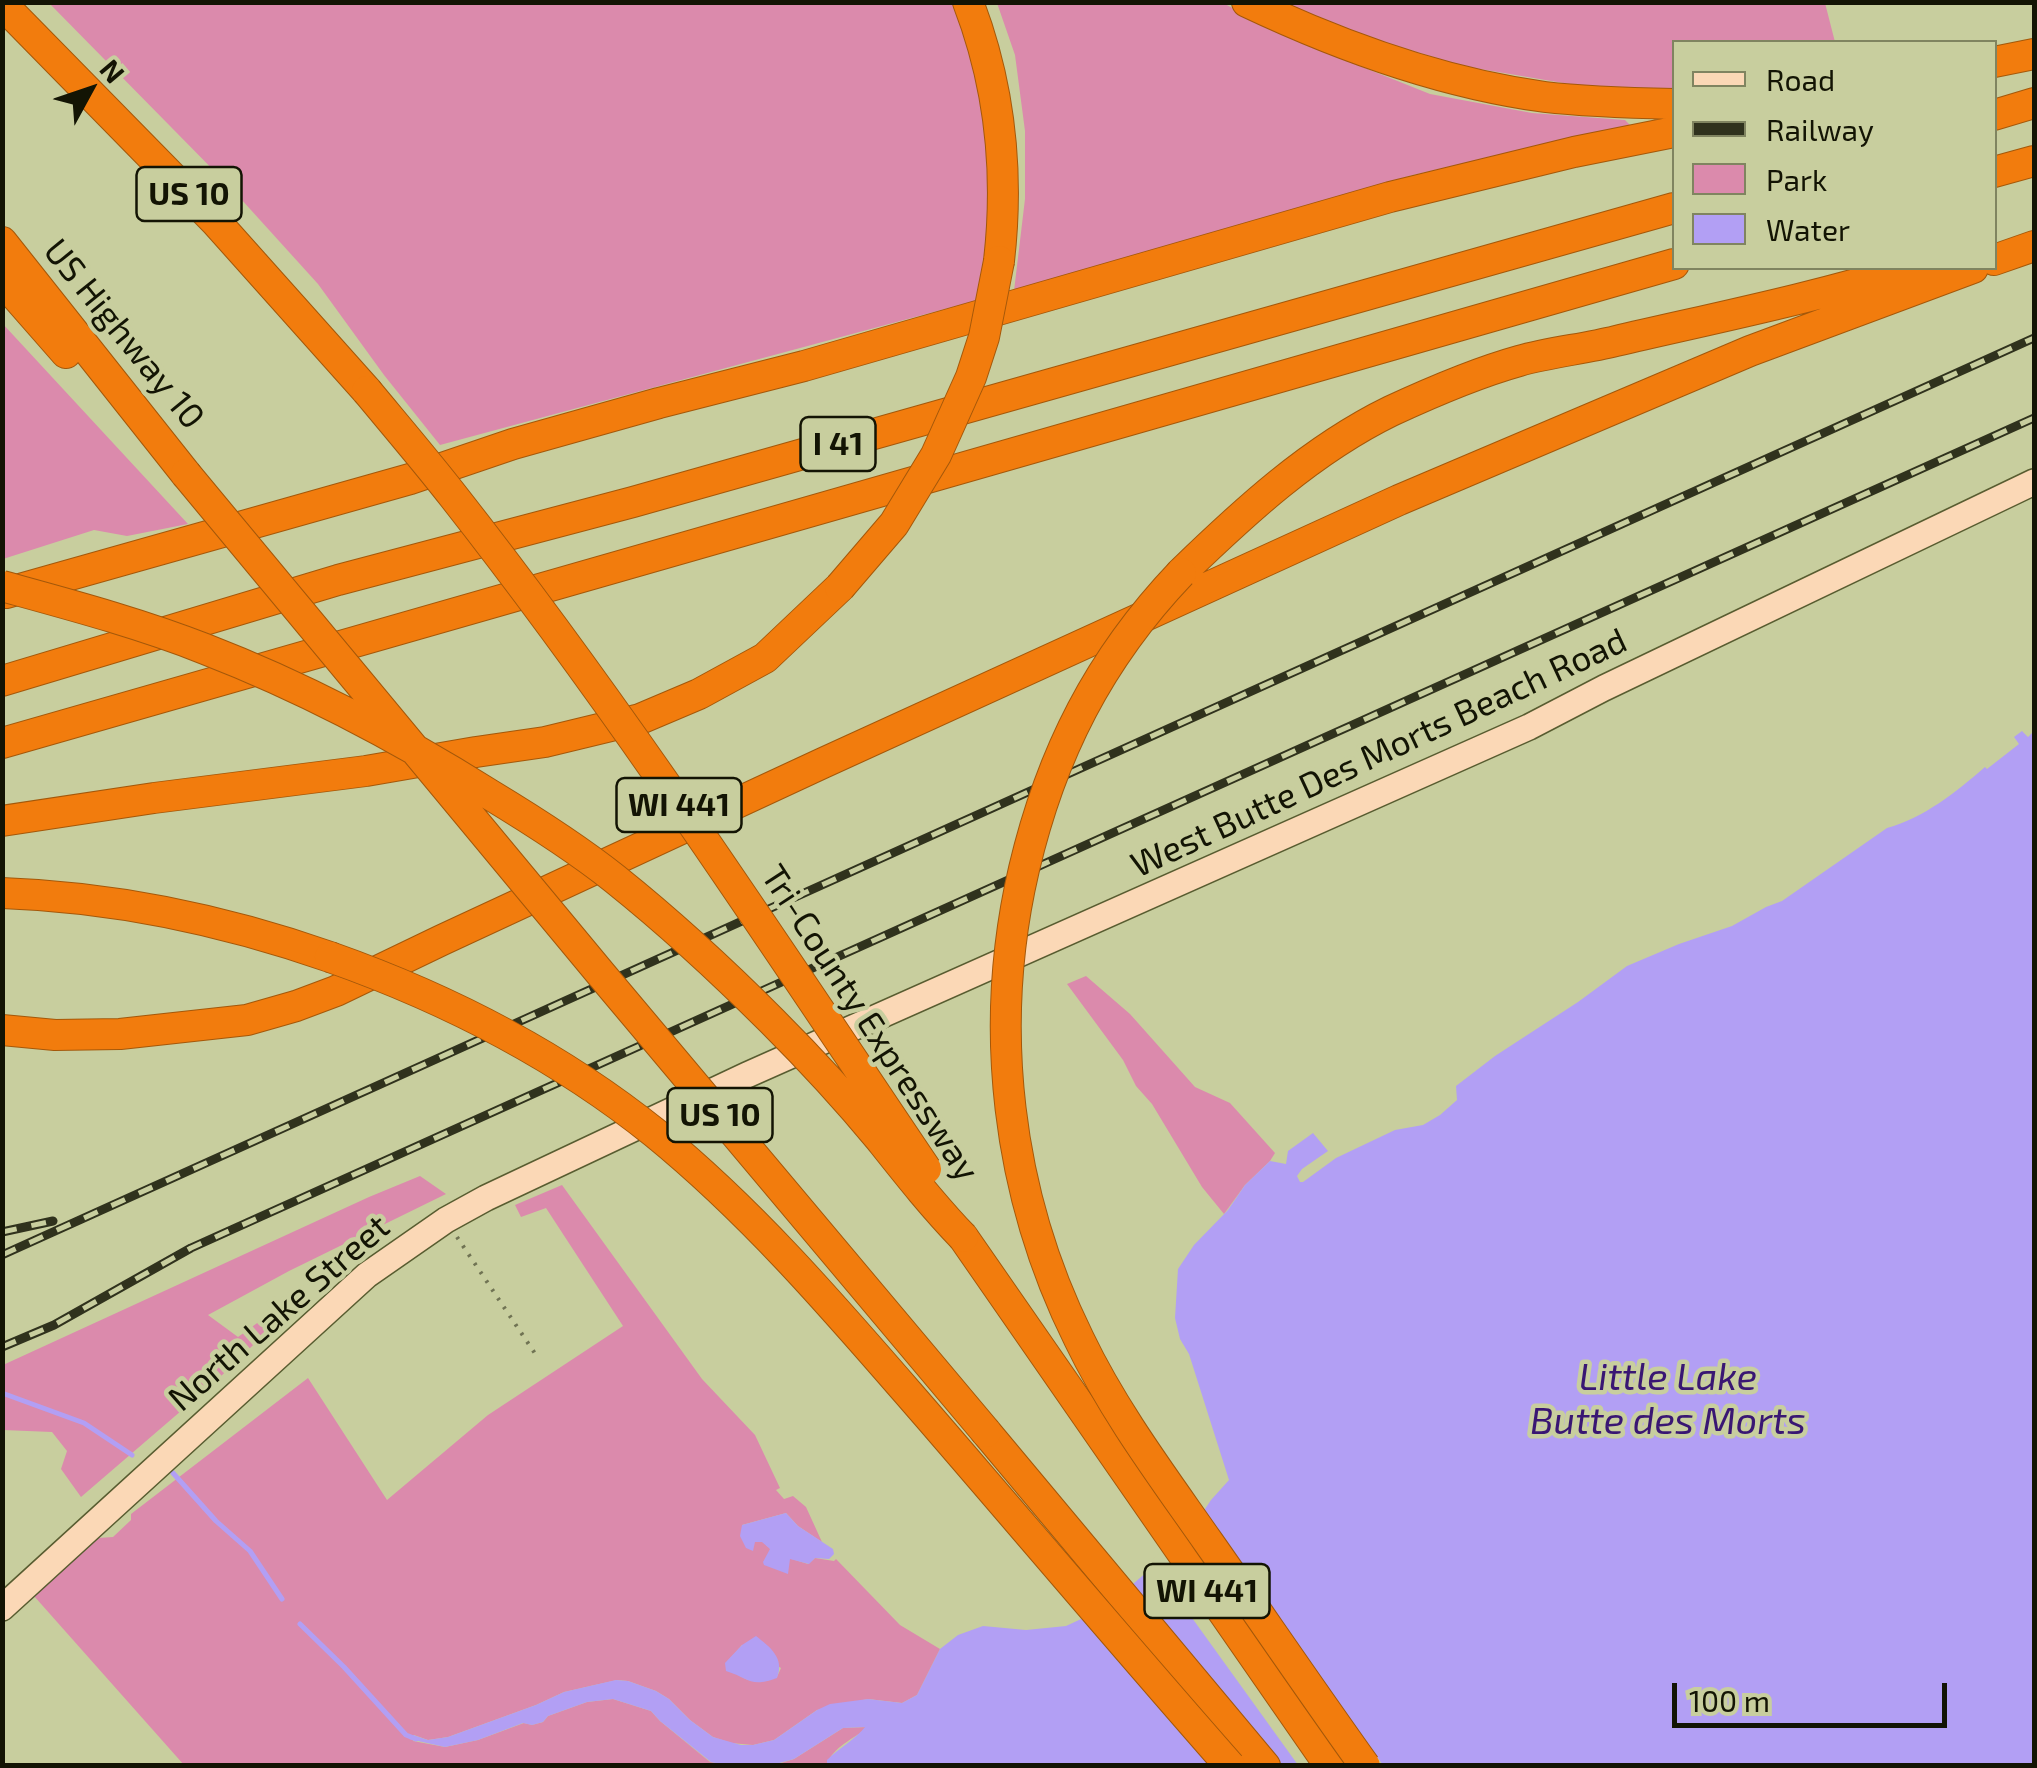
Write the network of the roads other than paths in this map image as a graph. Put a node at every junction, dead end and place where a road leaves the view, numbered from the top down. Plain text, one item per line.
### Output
1 (968, 2) edge
2 (1248, 2) edge
3 (2, 4) edge
4 (2034, 54) edge
5 (1997, 61) edge
6 (2034, 103) edge
7 (1672, 104) edge
8 (1997, 113) edge
9 (1672, 132) edge
10 (2034, 160) edge
11 (1997, 171) edge
12 (1672, 209) edge
13 (2034, 229) edge
14 (1997, 240) edge
15 (2, 242) edge
16 (2034, 246) edge
17 (1997, 259) edge
18 (1672, 265) edge
19 (1904, 270) edge
20 (1969, 270) edge
21 (2, 280) edge
22 (367, 391) joint
23 (186, 474) junction
24 (2034, 482) edge
25 (2, 586) edge
26 (2, 594) edge
27 (2, 682) edge
28 (2, 743) edge
29 (2, 821) edge
30 (2, 893) edge
31 (2, 1030) edge
32 (747, 1075) joint
33 (963, 1237) junction
34 (2, 1608) edge
35 (1230, 1766) edge
36 (1265, 1766) edge
37 (1330, 1766) edge
38 (1365, 1766) edge

1 - 29 highway, bridge
2 - 7 highway
3 - 22 highway, US 10
4 - 5 highway
6 - 8 highway
9 - 26 highway
10 - 11 highway
12 - 27 highway, I 41
13 - 14 highway
15 - 23 highway, US Highway 10 / US 10
16 - 17 highway
18 - 28 highway, I 41
19 - 38 highway, bridge
20 - 31 highway
21 - 23 highway
22 - 33 highway, Tri-County Expressway / WI 441, bridge
23 - 36 highway, US 10, bridge
24 - 32 street, West Butte Des Morts Beach Road
25 - 33 highway, bridge
30 - 35 highway, bridge
32 - 34 street, North Lake Street
33 - 37 highway, Tri-County Expressway / WI 441

